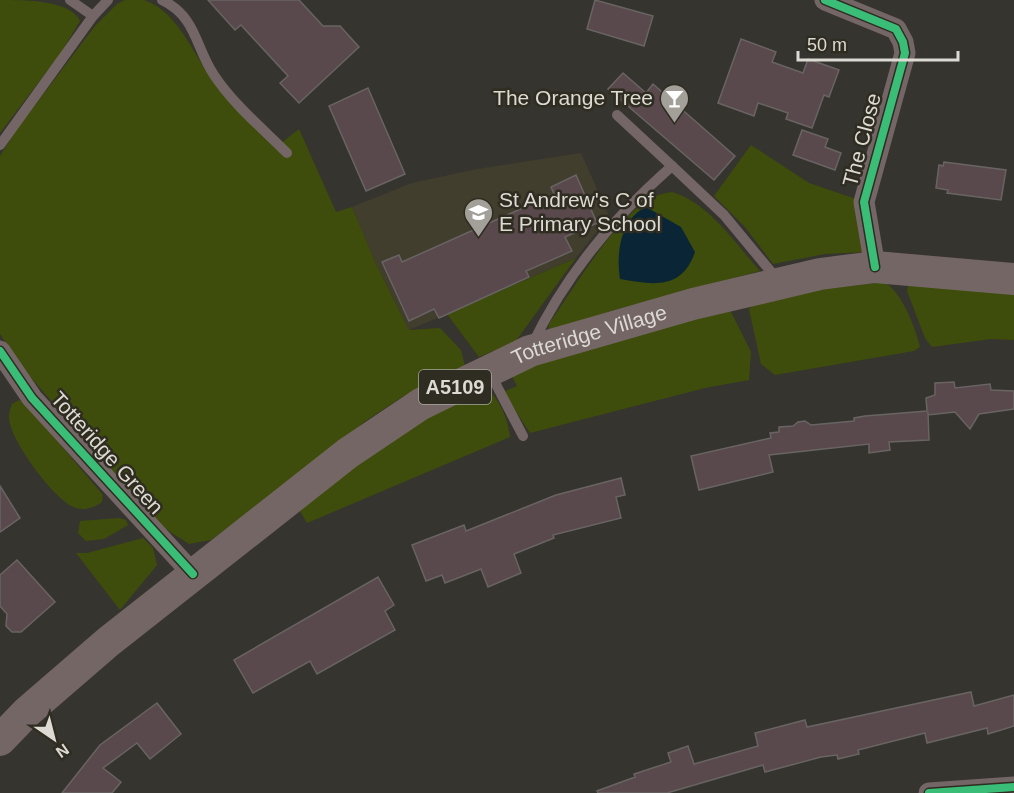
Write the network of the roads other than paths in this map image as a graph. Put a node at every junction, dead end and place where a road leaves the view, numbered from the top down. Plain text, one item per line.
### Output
1 (70, 0) edge
2 (108, 0) edge
3 (162, 0) edge
4 (825, 0) edge
5 (93, 16) junction
6 (617, 115) dead end
7 (0, 145) edge
8 (287, 153) dead end
9 (672, 166) junction
10 (875, 267) junction
11 (1014, 279) edge
12 (781, 284) junction
13 (0, 351) edge
14 (530, 351) junction
15 (489, 370) junction
16 (523, 436) dead end
17 (193, 574) junction
18 (0, 740) edge
19 (1014, 787) edge
20 (929, 793) edge

1 - 5 lane
2 - 5 lane
3 - 8 lane
4 - 10 street, The Close
5 - 7 lane
6 - 9 lane
9 - 12 lane
9 - 14 lane
10 - 11 main road, Totteridge Village / A5109
10 - 12 main road, Totteridge Village / A5109
12 - 14 main road, Totteridge Village / A5109
13 - 17 street, Totteridge Green
14 - 15 main road, Totteridge Village / A5109
15 - 16 lane
15 - 17 main road, Totteridge Village / A5109
17 - 18 main road, Totteridge Village / A5109
19 - 20 street

